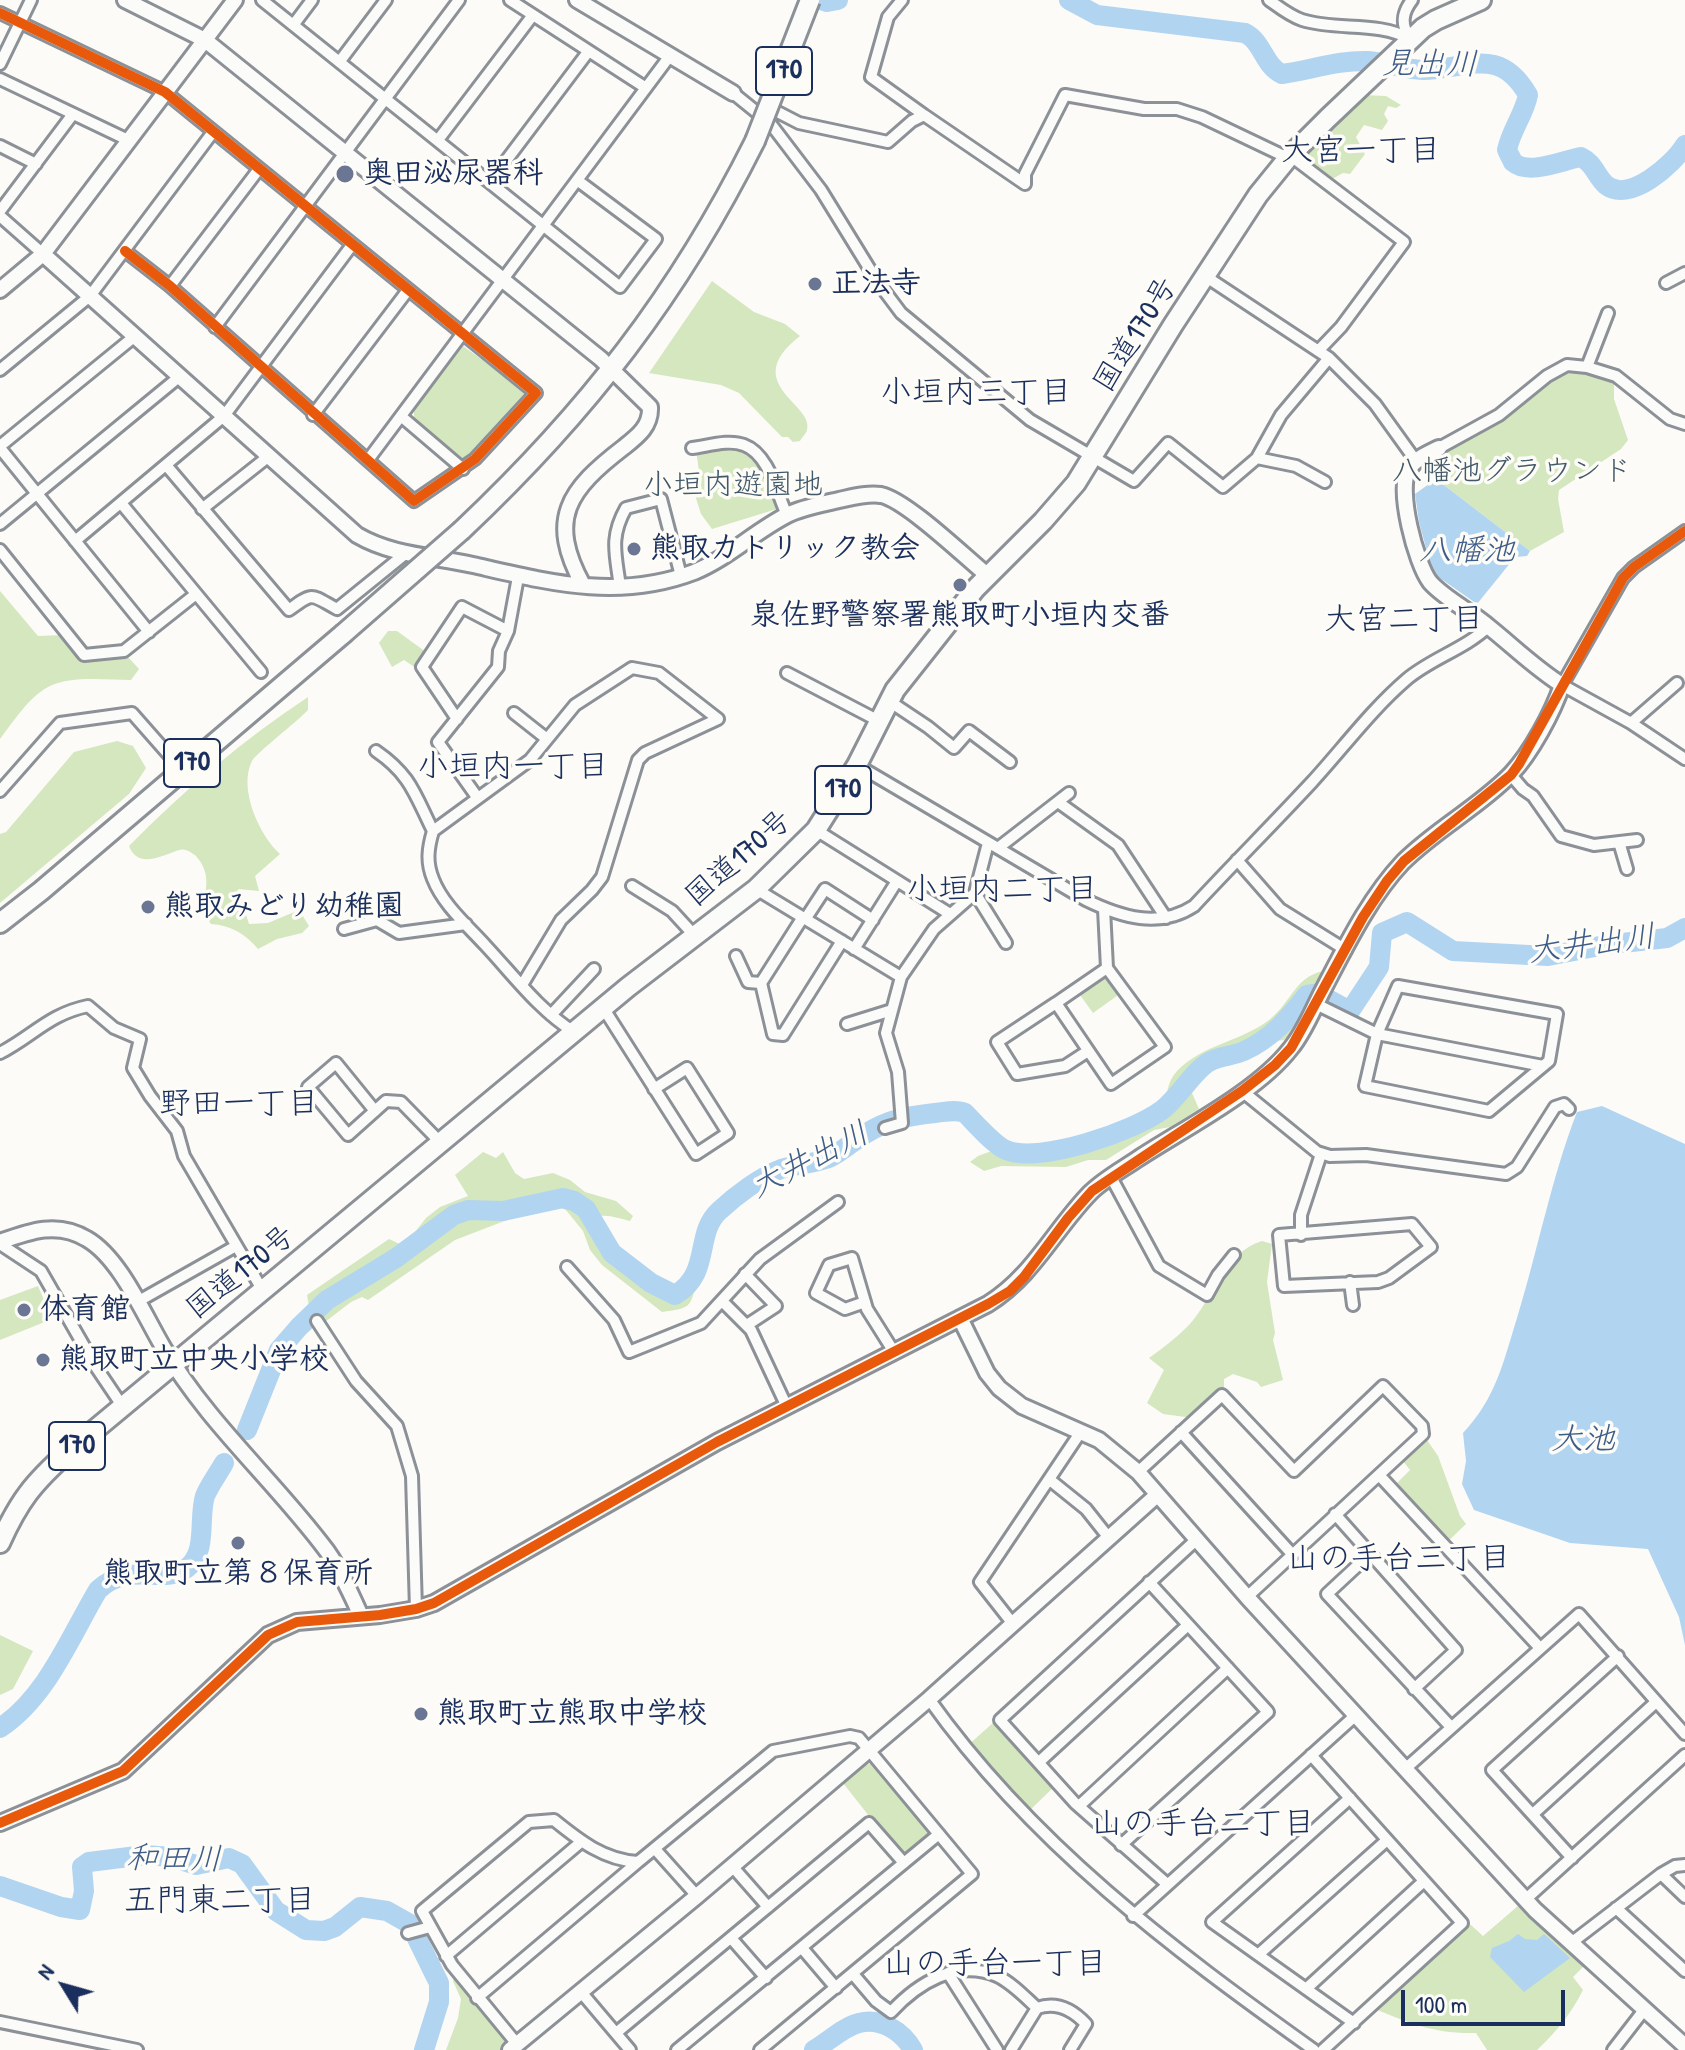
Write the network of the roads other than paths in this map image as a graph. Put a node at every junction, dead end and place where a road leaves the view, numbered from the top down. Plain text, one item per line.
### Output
1 (31, 0) edge
2 (125, 0) edge
3 (235, 0) edge
4 (262, 0) edge
5 (312, 0) edge
6 (386, 0) edge
7 (459, 0) edge
8 (510, 0) edge
9 (577, 0) edge
10 (810, 0) edge
11 (902, 0) edge
12 (1269, 0) edge
13 (1412, 0) edge
14 (1481, 0) edge
15 (0, 13) edge
16 (533, 15) junction
17 (19, 23) junction
18 (294, 24) junction
19 (205, 40) junction
20 (1407, 42) junction
21 (588, 52) junction
22 (669, 57) junction
23 (340, 61) junction
24 (0, 64) edge
25 (0, 79) edge
26 (646, 88) junction
27 (165, 92) junction
28 (386, 98) junction
29 (739, 98) junction
30 (73, 114) junction
31 (924, 115) junction
32 (213, 132) junction
33 (128, 140) junction
34 (438, 140) junction
35 (0, 146) edge
36 (346, 152) junction
37 (1290, 157) junction
38 (36, 164) junction
39 (259, 169) junction
40 (577, 180) junction
41 (490, 182) junction
42 (306, 206) junction
43 (0, 214) edge
44 (545, 227) junction
45 (352, 245) junction
46 (125, 251) junction
47 (43, 254) junction
48 (1685, 273) edge
49 (1205, 276) junction
50 (504, 280) junction
51 (1666, 283) dead end
52 (170, 286) junction
53 (0, 290) edge
54 (408, 290) junction
55 (90, 296) junction
56 (1608, 313) dead end
57 (215, 327) junction
58 (464, 333) junction
59 (135, 336) junction
60 (1319, 350) junction
61 (1329, 358) junction
62 (1587, 367) junction
63 (260, 368) junction
64 (0, 370) edge
65 (612, 371) junction
66 (179, 377) junction
67 (313, 415) junction
68 (224, 416) junction
69 (402, 417) junction
70 (1685, 424) edge
71 (0, 447) edge
72 (692, 448) dead end
73 (1439, 448) joint
74 (269, 456) junction
75 (1093, 456) junction
76 (1257, 458) junction
77 (368, 460) junction
78 (1416, 461) junction
79 (166, 465) junction
80 (463, 469) junction
81 (1325, 482) dead end
82 (37, 494) junction
83 (121, 503) junction
84 (202, 509) junction
85 (787, 515) junction
86 (0, 524) edge
87 (1685, 531) edge
88 (75, 541) junction
89 (0, 550) edge
90 (405, 554) junction
91 (987, 575) junction
92 (681, 576) junction
93 (518, 577) junction
94 (583, 585) junction
95 (620, 587) junction
96 (196, 594) junction
97 (1489, 626) junction
98 (508, 631) junction
99 (149, 632) junction
100 (261, 672) dead end
101 (787, 673) dead end
102 (1677, 683) dead end
103 (1562, 685) junction
104 (889, 701) junction
105 (514, 713) dead end
106 (457, 719) junction
107 (879, 721) junction
108 (1631, 723) junction
109 (547, 739) junction
110 (376, 751) dead end
111 (1685, 759) edge
112 (1010, 762) dead end
113 (857, 765) junction
114 (183, 771) junction
115 (1511, 775) junction
116 (0, 791) edge
117 (1069, 793) dead end
118 (477, 797) junction
119 (1058, 802) junction
120 (816, 830) junction
121 (433, 831) junction
122 (1637, 840) dead end
123 (1619, 842) junction
124 (993, 845) junction
125 (1237, 860) junction
126 (1627, 869) dead end
127 (897, 881) junction
128 (632, 886) dead end
129 (756, 889) junction
130 (41, 891) junction
131 (975, 893) junction
132 (1104, 909) junction
133 (950, 914) junction
134 (804, 918) junction
135 (1166, 918) junction
136 (873, 920) junction
137 (0, 923) edge
138 (466, 924) junction
139 (344, 929) dead end
140 (0, 933) edge
141 (694, 935) junction
142 (842, 941) junction
143 (1006, 943) dead end
144 (854, 949) junction
145 (1346, 950) junction
146 (736, 956) dead end
147 (1107, 968) junction
148 (594, 969) dead end
149 (901, 977) junction
150 (761, 983) junction
151 (522, 985) junction
152 (1056, 1003) junction
153 (1316, 1004) junction
154 (604, 1009) junction
155 (892, 1010) junction
156 (551, 1015) junction
157 (847, 1024) dead end
158 (574, 1032) junction
159 (1377, 1034) junction
160 (1088, 1051) junction
161 (0, 1053) edge
162 (1543, 1066) junction
163 (654, 1089) junction
164 (1242, 1091) junction
165 (1569, 1109) dead end
166 (375, 1111) junction
167 (885, 1128) dead end
168 (442, 1144) junction
169 (1321, 1154) junction
170 (1111, 1177) junction
171 (838, 1202) dead end
172 (1301, 1235) junction
173 (0, 1243) edge
174 (236, 1246) junction
175 (1234, 1255) dead end
176 (567, 1267) dead end
177 (745, 1274) junction
178 (1350, 1282) junction
179 (263, 1291) junction
180 (722, 1301) junction
181 (137, 1302) junction
182 (865, 1302) junction
183 (1353, 1305) dead end
184 (960, 1318) junction
185 (317, 1321) dead end
186 (747, 1325) junction
187 (894, 1352) junction
188 (173, 1364) junction
189 (123, 1407) junction
190 (787, 1407) junction
191 (1181, 1432) junction
192 (1080, 1433) junction
193 (1138, 1472) junction
194 (1379, 1475) junction
195 (1050, 1480) junction
196 (1157, 1495) junction
197 (1335, 1514) junction
198 (1109, 1538) junction
199 (1196, 1540) junction
200 (0, 1543) edge
201 (1292, 1554) junction
202 (1370, 1554) junction
203 (1149, 1582) junction
204 (1247, 1597) junction
205 (416, 1609) junction
206 (361, 1616) junction
207 (1013, 1624) junction
208 (1188, 1625) junction
209 (1540, 1648) junction
210 (1618, 1656) junction
211 (1228, 1668) junction
212 (1414, 1689) junction
213 (929, 1699) junction
214 (1656, 1702) junction
215 (1356, 1715) junction
216 (1451, 1727) junction
217 (1685, 1734) edge
218 (868, 1751) junction
219 (1311, 1755) junction
220 (1685, 1755) edge
221 (1039, 1762) junction
222 (1405, 1769) junction
223 (1350, 1798) junction
224 (1079, 1806) junction
225 (1533, 1814) junction
226 (0, 1823) edge
227 (939, 1834) junction
228 (1387, 1840) junction
229 (581, 1842) junction
230 (1121, 1845) junction
231 (655, 1849) junction
232 (1572, 1858) junction
233 (638, 1862) junction
234 (904, 1863) junction
235 (1685, 1865) edge
236 (732, 1866) junction
237 (1661, 1874) junction
238 (1424, 1881) junction
239 (1167, 1884) junction
240 (697, 1896) junction
241 (1685, 1897) edge
242 (1526, 1899) junction
243 (768, 1907) junction
244 (1616, 1908) junction
245 (1133, 1916) junction
246 (426, 1928) junction
247 (408, 1933) dead end
248 (731, 1938) junction
249 (1571, 1943) junction
250 (802, 1948) junction
251 (1259, 1954) junction
252 (446, 1956) junction
253 (1685, 1971) edge
254 (948, 1973) junction
255 (853, 1974) junction
256 (766, 1978) junction
257 (836, 1988) junction
258 (1307, 1988) junction
259 (581, 1992) junction
260 (477, 1998) junction
261 (1037, 2008) junction
262 (1644, 2010) junction
263 (0, 2022) edge
264 (1354, 2023) junction
265 (616, 2033) junction
266 (1685, 2046) edge
267 (514, 2047) edge
268 (137, 2050) edge
269 (630, 2050) edge
270 (677, 2050) edge
271 (760, 2050) edge
272 (997, 2050) edge
273 (1011, 2050) edge
274 (1070, 2050) edge
275 (1314, 2050) edge
276 (1323, 2050) edge
277 (1613, 2050) edge

1 - 17 street
2 - 19 street
3 - 19 street
4 - 18 street
5 - 18 street
6 - 23 street
7 - 28 street
8 - 16 street
9 - 22 street
10 - 65 highway, 170, bridge
11 - 31 street
12 - 20 street
13 - 20 street
14 - 20 highway, 国道170号 / 170
15 - 17 street
16 - 21 street
16 - 34 street
17 - 24 street
17 - 27 street
18 - 23 street
19 - 27 street
19 - 36 street
20 - 37 highway, 国道170号 / 170
21 - 26 street
21 - 41 street
22 - 26 street
22 - 29 street
23 - 28 street
25 - 30 street
26 - 40 street
27 - 32 street
27 - 33 street
28 - 34 street
28 - 36 street
29 - 31 street
29 - 75 street
30 - 33 street
30 - 38 street
31 - 37 street
32 - 39 street
32 - 46 street
33 - 47 street
34 - 41 street
35 - 38 street
36 - 42 street
36 - 50 street
37 - 49 highway, 国道170号 / 170
37 - 60 street
38 - 43 street
39 - 42 street
39 - 52 street
40 - 44 street
40 - 44 street
41 - 44 street
42 - 45 street
42 - 57 street
43 - 47 street
44 - 50 street
45 - 54 street
45 - 63 street
46 - 52 street
46 - 55 street
47 - 53 street
47 - 55 street
48 - 51 street
49 - 60 street
49 - 75 highway, 国道170号 / 170
50 - 58 street
50 - 65 street
52 - 57 street
54 - 58 street
54 - 67 street
55 - 59 street
55 - 64 street
56 - 62 street
57 - 63 street
58 - 69 street
58 - 80 street
59 - 66 street
59 - 71 street
60 - 61 street
61 - 76 street
61 - 78 street
62 - 70 street
62 - 73 street
63 - 67 street
63 - 68 street
65 - 94 street
65 - 114 highway, 170, bridge
66 - 68 street
66 - 82 street
67 - 77 street
68 - 74 street
68 - 79 street
69 - 77 street
69 - 80 street
71 - 82 street
72 - 85 street
73 - 78 street
74 - 84 street
74 - 90 street
75 - 76 street
75 - 91 highway, 国道170号 / 170
76 - 81 street
77 - 80 street
78 - 97 street
79 - 83 street
79 - 84 street
82 - 86 street
82 - 88 street
83 - 88 street
83 - 96 street
84 - 90 street
85 - 91 street
85 - 92 street
87 - 103 street
88 - 99 street
89 - 99 street
90 - 93 street
91 - 104 highway, 国道170号 / 170
92 - 95 street
92 - 95 street
93 - 94 street
93 - 98 street
94 - 95 street
96 - 99 street
96 - 100 street
97 - 103 street
97 - 125 street
98 - 106 street
98 - 106 street
101 - 107 street
102 - 108 street
103 - 108 street
103 - 115 street
104 - 107 highway, 国道170号 / 170
104 - 112 street
105 - 109 street
106 - 118 street
107 - 113 highway, 国道170号 / 170
108 - 111 street
109 - 118 street
109 - 151 street
110 - 121 street
113 - 120 highway, 国道170号 / 170
113 - 124 street
114 - 116 street
114 - 130 highway, 170
115 - 123 street
115 - 145 street
117 - 119 street
118 - 121 street
119 - 124 street
119 - 135 street
120 - 127 street
120 - 129 highway, 国道170号 / 170
121 - 138 street
122 - 123 street
123 - 126 street
124 - 131 street
124 - 132 street
125 - 135 street
125 - 145 street
127 - 133 street
127 - 136 street
128 - 141 street
129 - 134 street
129 - 141 highway, 国道170号 / 170
130 - 137 highway, 170
130 - 140 highway, 170
131 - 133 street
131 - 143 street
132 - 135 street
132 - 147 street
133 - 149 street
134 - 136 street
134 - 142 street
134 - 150 street
136 - 144 street
138 - 139 street
138 - 151 street
141 - 154 highway, 国道170号 / 170
142 - 144 street
142 - 150 street
144 - 149 street
145 - 153 street
146 - 150 street
147 - 152 street
147 - 160 street
148 - 156 street
149 - 155 street
151 - 156 street
152 - 160 street
152 - 160 street
153 - 159 street
153 - 164 street
154 - 158 highway, 国道170号 / 170
154 - 163 street
155 - 157 street
155 - 167 street
156 - 158 street
158 - 168 highway, 国道170号 / 170
159 - 162 street
159 - 162 street
159 - 162 street
161 - 174 street
163 - 163 street
164 - 169 street
164 - 170 street
165 - 169 street
166 - 166 street
166 - 168 street
168 - 179 highway, 国道170号 / 170
169 - 172 street
170 - 175 street
170 - 184 street
171 - 177 street
172 - 178 street
172 - 178 street
173 - 181 street
173 - 189 street
174 - 179 street
174 - 181 street
176 - 180 street
177 - 180 street
177 - 186 street
178 - 183 street
179 - 188 highway, 国道170号 / 170
180 - 186 street
181 - 188 street
182 - 182 street
182 - 187 street
184 - 187 street
184 - 192 street
185 - 205 street
186 - 190 street
187 - 190 street
188 - 189 highway, 国道170号 / 170
188 - 206 street
189 - 200 highway, 国道170号 / 170
190 - 205 street
191 - 193 street
191 - 194 street
191 - 201 street
192 - 193 street
192 - 195 street
193 - 196 street
194 - 197 street
194 - 209 street
195 - 198 street
195 - 207 street
196 - 198 street
196 - 199 street
197 - 201 street
197 - 202 street
198 - 207 street
199 - 203 street
199 - 204 street
201 - 204 street
202 - 212 street
202 - 212 street
203 - 208 street
203 - 221 street
204 - 215 street
205 - 206 street
206 - 226 street
207 - 213 street
208 - 211 street
208 - 221 street
209 - 210 street
209 - 216 street
210 - 214 street
210 - 225 street
211 - 224 street
211 - 230 street
212 - 216 street
213 - 218 street
213 - 245 street
214 - 217 street
214 - 225 street
215 - 219 street
215 - 222 street
216 - 222 street
218 - 227 street
218 - 231 street
218 - 236 street
219 - 223 street
219 - 239 street
220 - 232 street
221 - 224 street
222 - 242 street
223 - 228 street
223 - 251 street
224 - 230 street
225 - 232 street
227 - 234 street
227 - 255 street
228 - 238 street
228 - 251 street
229 - 233 street
229 - 246 street
229 - 252 street
230 - 239 street
231 - 233 street
231 - 240 street
232 - 242 street
233 - 260 street
234 - 243 street
234 - 250 street
235 - 237 street
236 - 240 street
236 - 243 street
237 - 241 street
237 - 244 street
238 - 258 street
238 - 264 street
239 - 245 street
240 - 259 street
242 - 249 street
243 - 248 street
244 - 249 street
244 - 253 street
245 - 275 street
246 - 247 street
246 - 252 street
248 - 256 street
248 - 265 street
249 - 262 street
250 - 256 street
250 - 257 street
251 - 258 street
252 - 260 street
254 - 255 street
254 - 261 street
254 - 272 street
255 - 257 street
256 - 270 street
257 - 271 street
258 - 264 street
259 - 265 street
259 - 267 street
260 - 267 street
261 - 273 street
261 - 274 street
262 - 266 street
262 - 277 street
263 - 268 street
264 - 276 street
265 - 269 street

